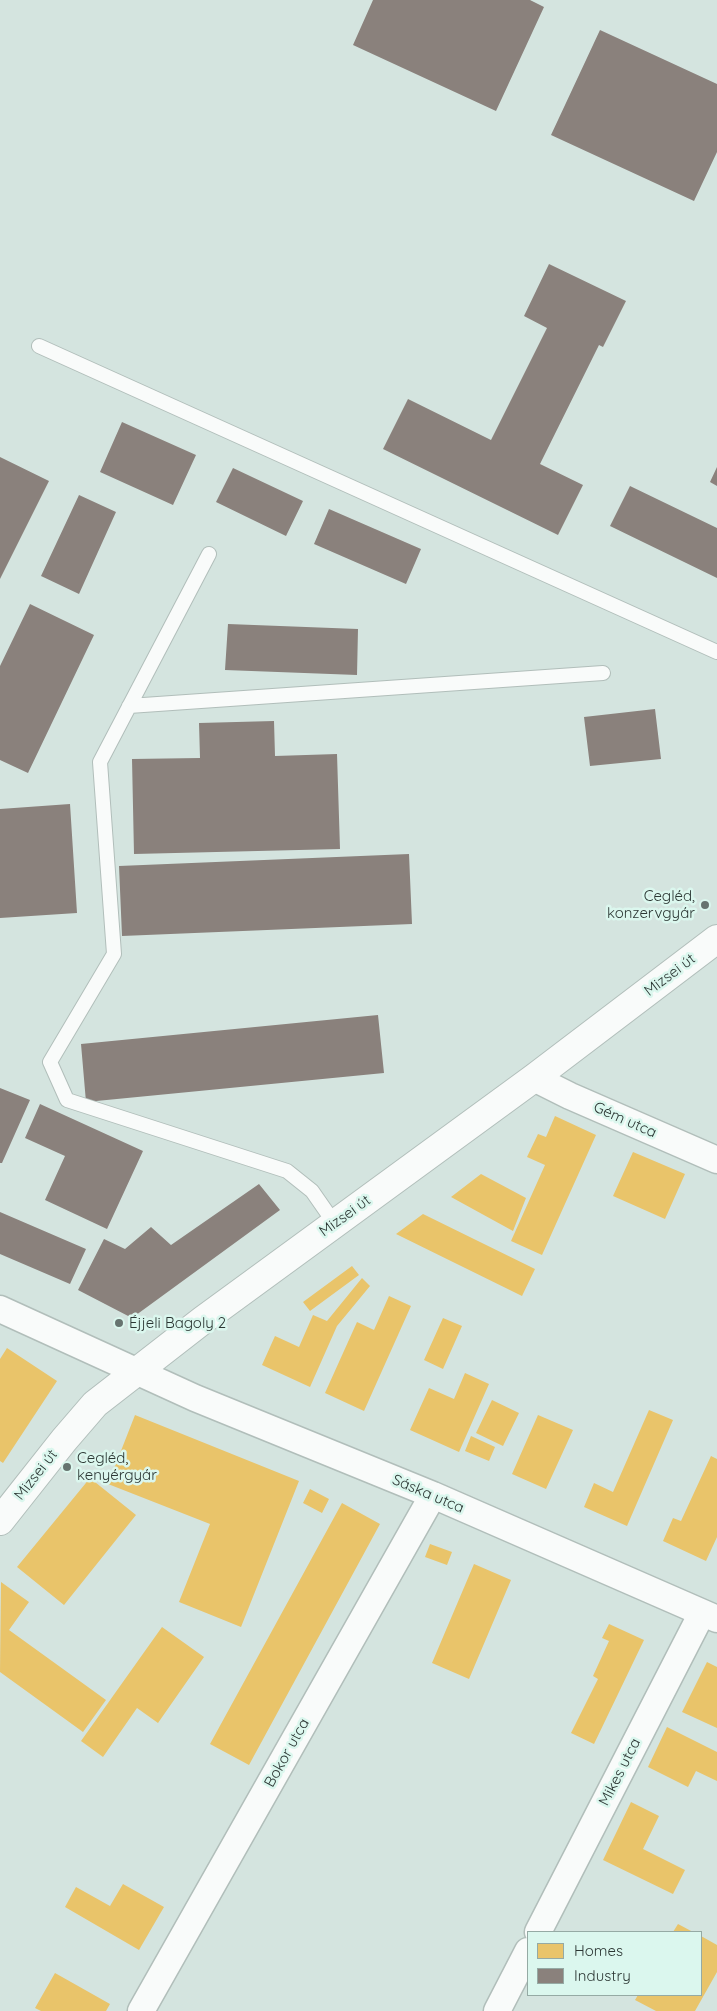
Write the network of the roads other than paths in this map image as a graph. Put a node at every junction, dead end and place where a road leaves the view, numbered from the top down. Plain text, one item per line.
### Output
1 (40, 346) dead end
2 (209, 554) dead end
3 (717, 652) edge
4 (603, 673) dead end
5 (129, 706) junction
6 (717, 939) edge
7 (534, 1078) junction
8 (717, 1160) edge
9 (335, 1224) junction
10 (0, 1309) edge
11 (138, 1371) junction
12 (433, 1495) junction
13 (0, 1521) edge
14 (709, 1616) edge
15 (539, 1931) edge
16 (527, 1953) edge
17 (142, 2011) edge
18 (497, 2011) edge

1 - 3 lane
2 - 5 lane
4 - 5 lane
5 - 9 lane
6 - 7 main road, Mizsei út
7 - 8 street, Gém utca
7 - 9 main road, Mizsei út
9 - 11 main road, Mizsei út
10 - 11 street, Sáska utca
11 - 12 street, Sáska utca
11 - 13 main road, Mizsei út
12 - 14 street, Sáska utca
12 - 17 street, Bokor utca
14 - 15 street, Mikes utca
16 - 18 street

